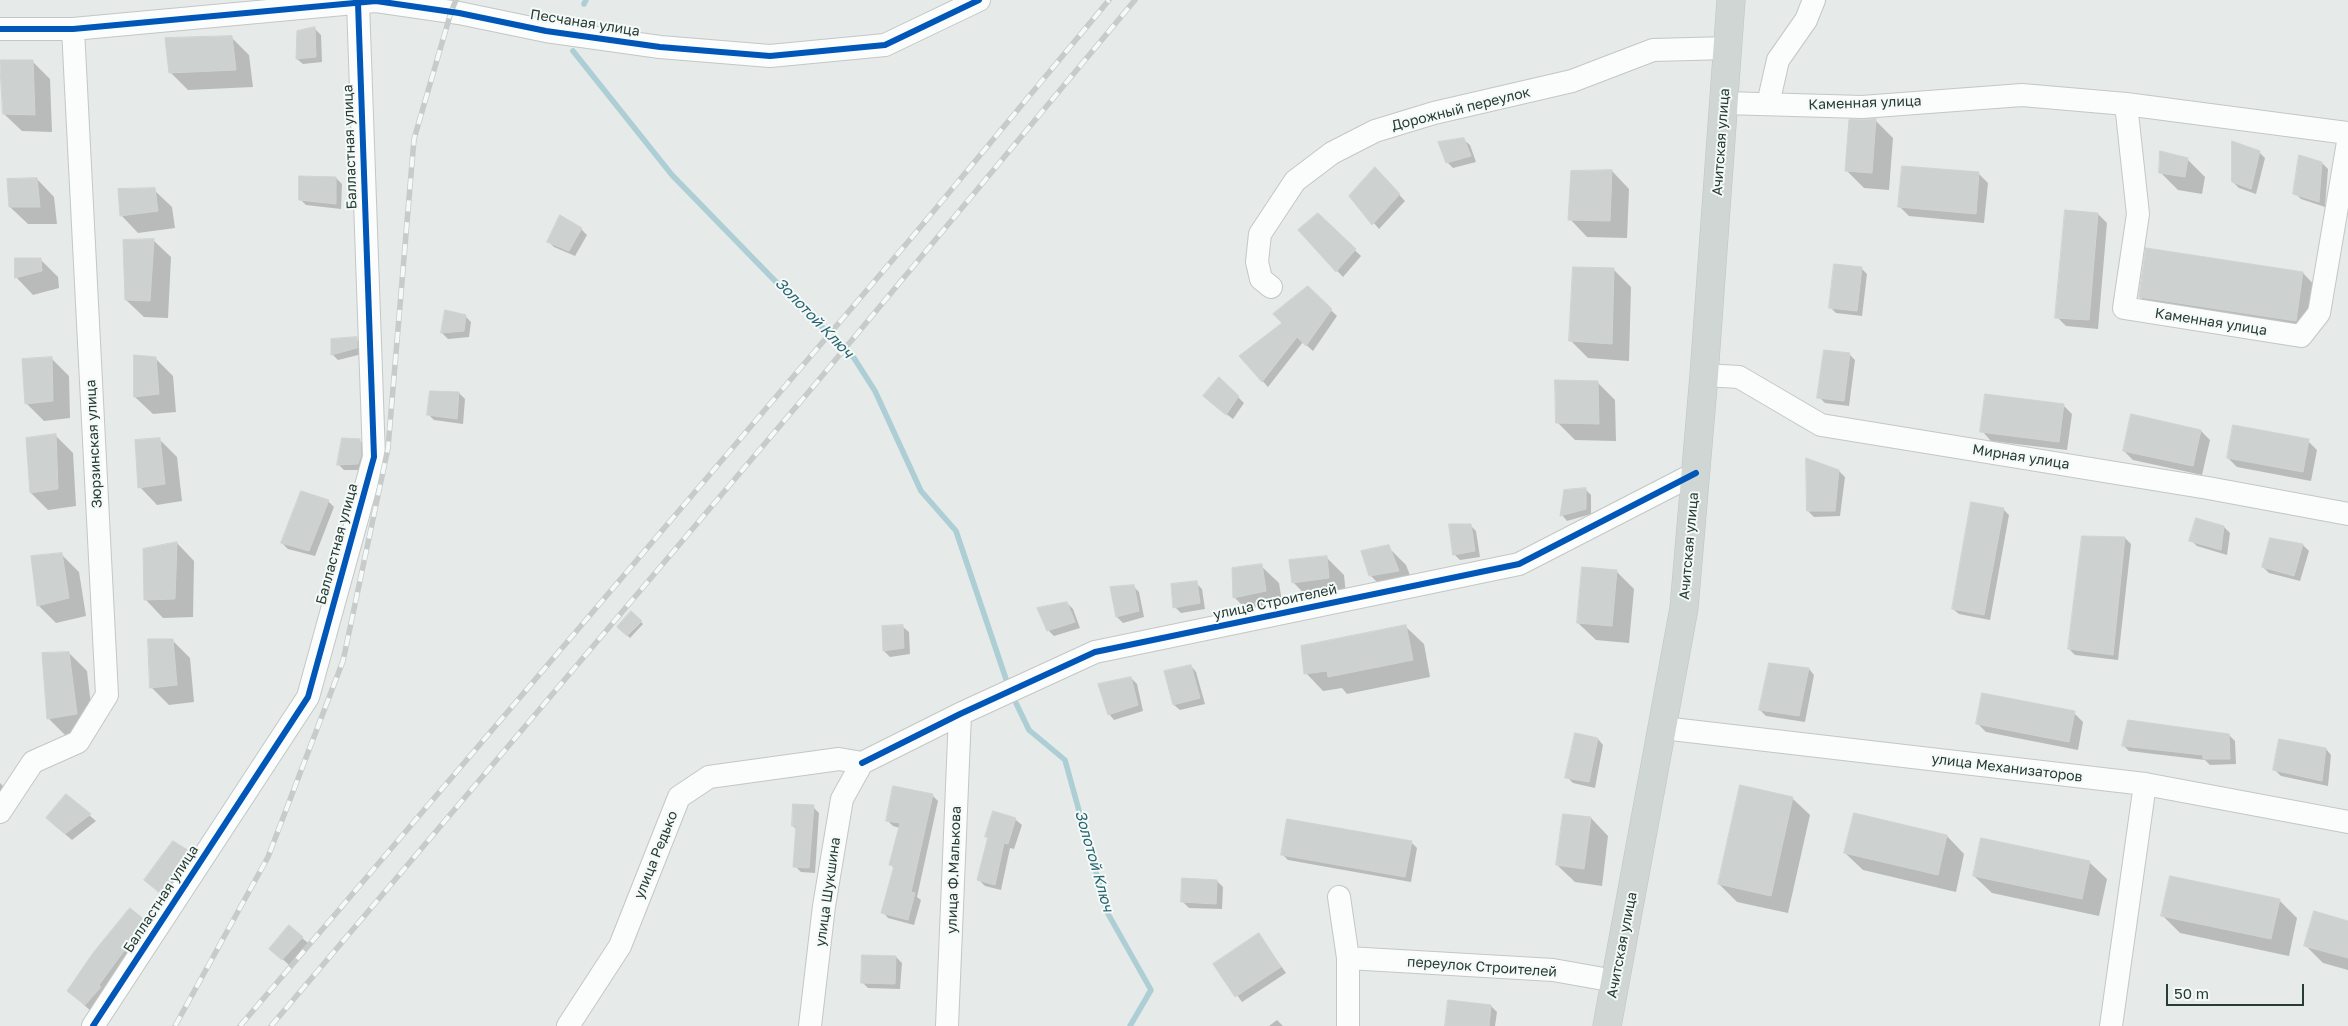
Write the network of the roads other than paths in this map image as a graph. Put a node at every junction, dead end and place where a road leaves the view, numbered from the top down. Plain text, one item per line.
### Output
1 (978, 0) edge
2 (1731, 0) edge
3 (1814, 0) edge
4 (370, 2) edge
5 (0, 29) edge
6 (73, 29) junction
7 (1728, 48) junction
8 (1724, 103) junction
9 (1768, 104) junction
10 (2126, 104) junction
11 (2348, 133) edge
12 (2348, 142) edge
13 (1271, 287) dead end
14 (1704, 375) junction
15 (1696, 473) junction
16 (2348, 514) edge
17 (960, 714) junction
18 (1663, 728) junction
19 (862, 763) junction
20 (2145, 784) junction
21 (0, 812) edge
22 (2348, 822) edge
23 (1339, 897) dead end
24 (1348, 958) junction
25 (1615, 981) junction
26 (93, 1026) edge
27 (568, 1026) edge
28 (810, 1026) edge
29 (947, 1026) edge
30 (1348, 1026) edge
31 (1607, 1026) edge
32 (2111, 1026) edge

1 - 4 street, Песчаная улица
2 - 7 main road, Ачитская улица
3 - 9 street
4 - 6 street, Песчаная улица
4 - 26 street, Балластная улица
5 - 6 street, Песчаная улица
6 - 21 street, Зюрзинская улица
7 - 8 main road, Ачитская улица
7 - 13 street, Дорожный переулок
8 - 9 street, Каменная улица
8 - 14 main road, Ачитская улица
9 - 10 street, Каменная улица
10 - 11 street, Каменная улица
10 - 12 street, Каменная улица
14 - 15 main road, Ачитская улица
14 - 16 street, Мирная улица
15 - 17 street, улица Строителей
15 - 18 main road, Ачитская улица
17 - 19 street, улица Строителей
17 - 29 street, улица Ф.Малькова
18 - 20 street, улица Механизаторов
18 - 25 main road, Ачитская улица
19 - 27 street, улица Редько
19 - 28 street, улица Шукшина
20 - 22 street, улица Механизаторов
20 - 32 street
23 - 24 street
24 - 25 street, переулок Строителей
24 - 30 street
25 - 31 main road, Ачитская улица

